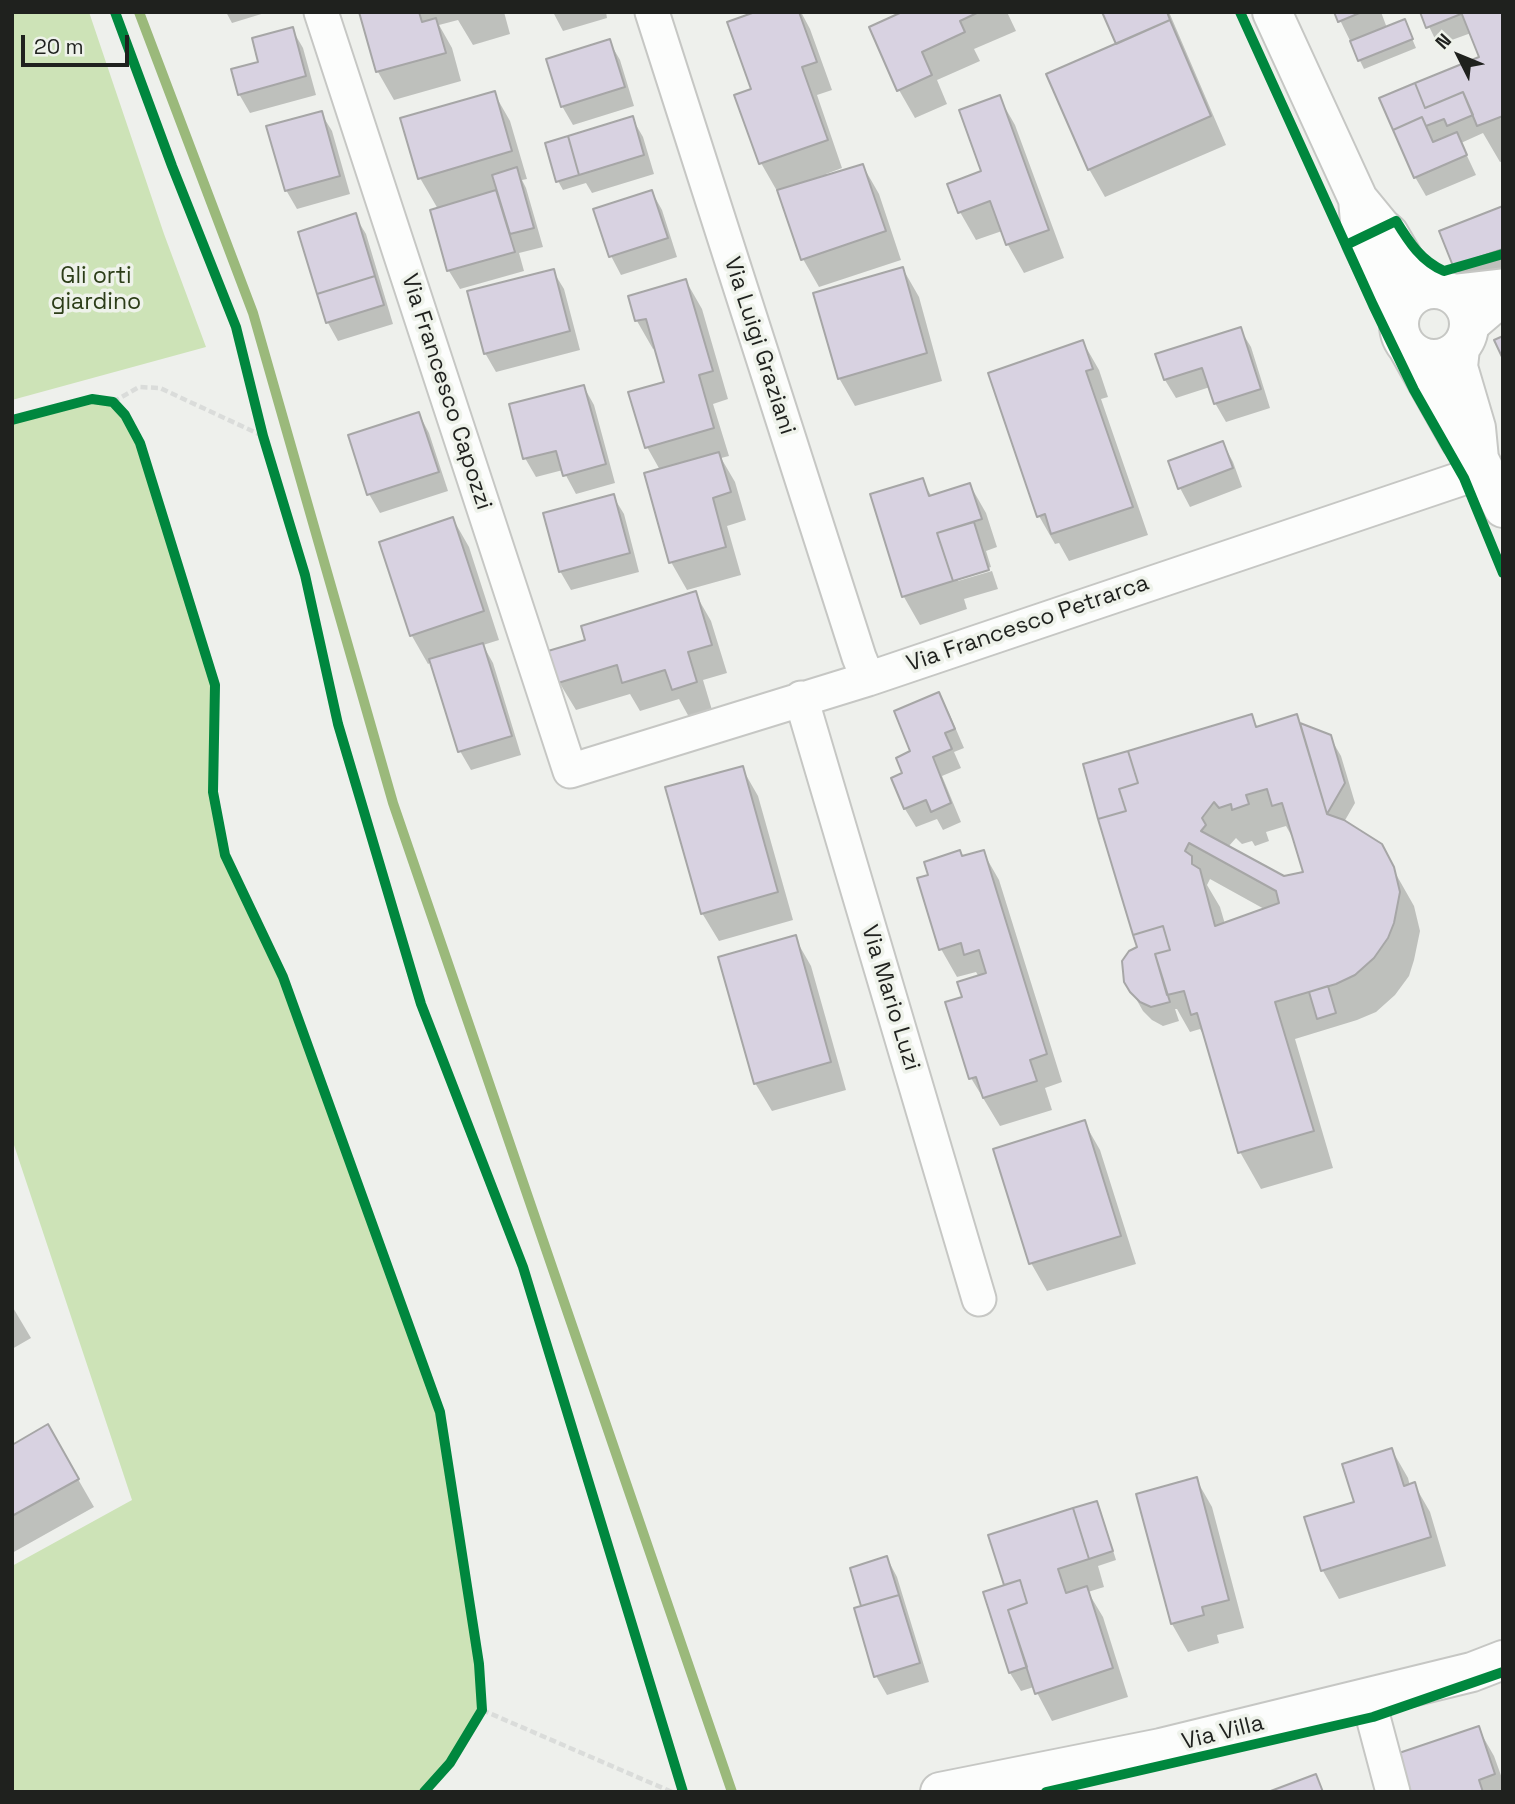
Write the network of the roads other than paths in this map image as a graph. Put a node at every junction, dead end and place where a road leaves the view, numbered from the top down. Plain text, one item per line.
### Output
1 (321, 12) edge
2 (652, 12) edge
3 (1272, 12) edge
4 (1358, 200) junction
5 (1503, 286) edge
6 (1440, 290) junction
7 (1503, 299) edge
8 (1404, 334) junction
9 (1465, 338) junction
10 (1481, 465) junction
11 (1503, 509) edge
12 (868, 678) junction
13 (801, 698) junction
14 (570, 771) joint
15 (979, 1299) dead end
16 (1503, 1660) edge
17 (1366, 1699) junction
18 (940, 1792) edge
19 (1393, 1792) edge

1 - 14 street, Via Francesco Capozzi
2 - 12 street, Via Luigi Graziani
3 - 4 street
4 - 6 street
4 - 8 street
5 - 6 street
6 - 8 street
6 - 9 street
7 - 9 street
8 - 9 street
8 - 10 street
9 - 10 street
10 - 11 street
10 - 12 street, Via Francesco Petrarca
12 - 13 street, Via Francesco Petrarca
13 - 14 street, Via Francesco Petrarca
13 - 15 street, Via Mario Luzi
16 - 17 street, Via Villa
17 - 18 street, Via Villa
17 - 19 street

